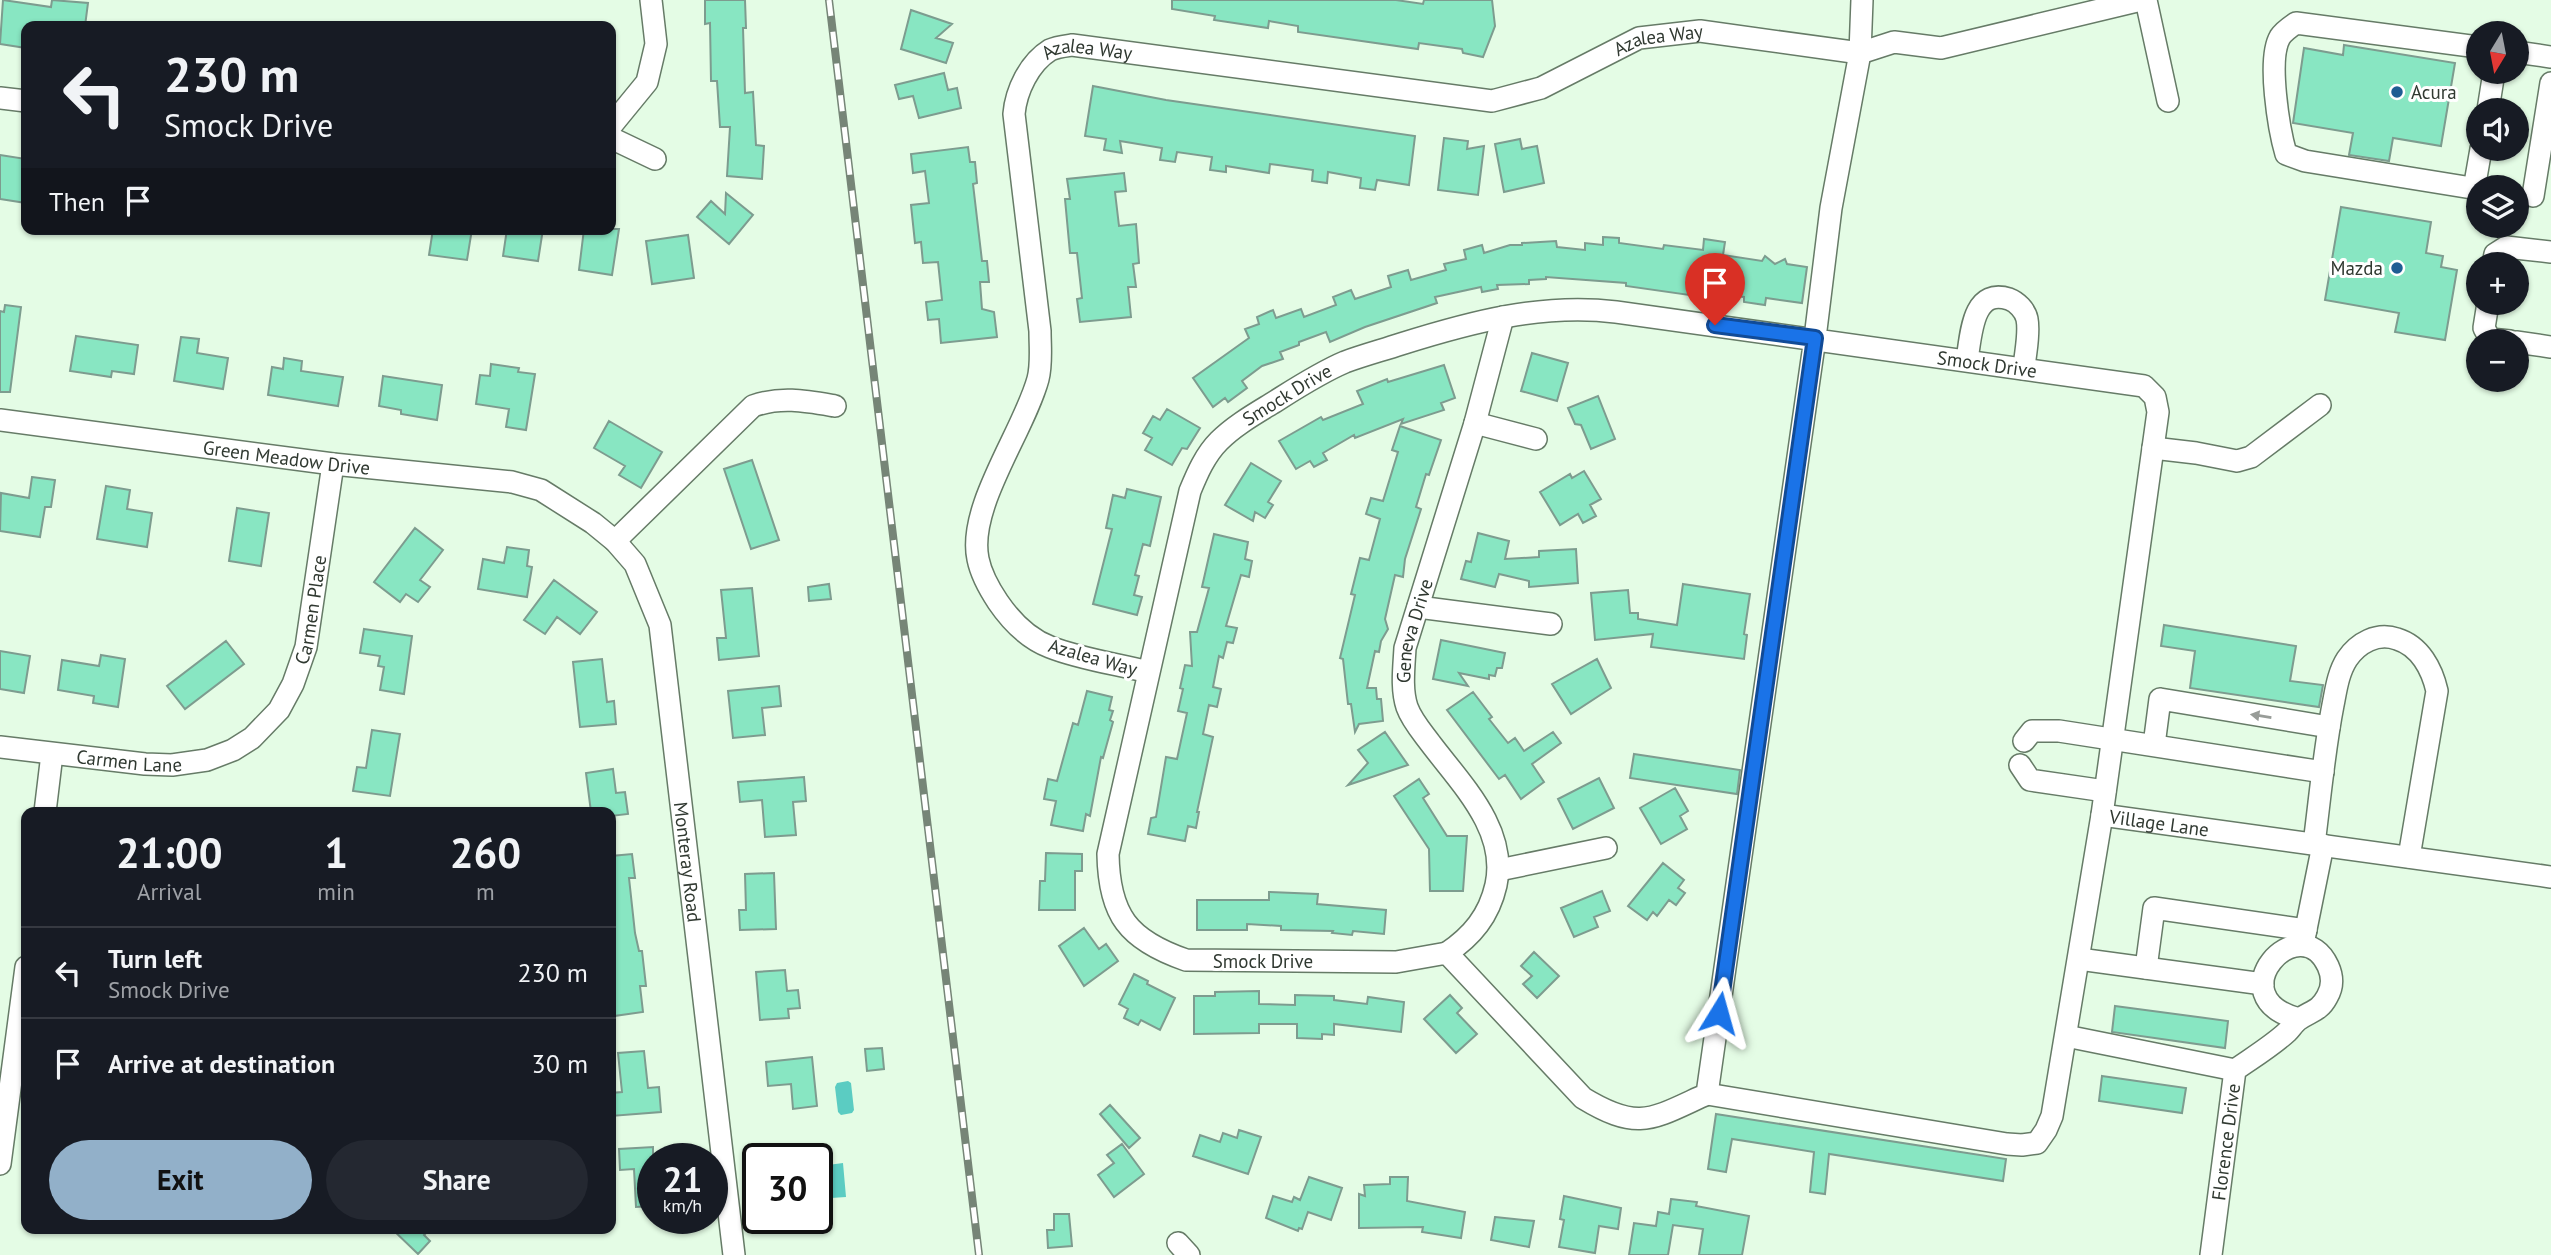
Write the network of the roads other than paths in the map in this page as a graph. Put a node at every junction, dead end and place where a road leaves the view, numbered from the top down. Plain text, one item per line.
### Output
1 (651, 0) edge
2 (1862, 0) edge
3 (2143, 0) edge
4 (2466, 45) edge
5 (1860, 53) junction
6 (2529, 54) edge
7 (2551, 57) edge
8 (2551, 83) edge
9 (0, 98) edge
10 (21, 100) edge
11 (2168, 101) dead end
12 (616, 120) edge
13 (616, 140) edge
14 (655, 159) dead end
15 (2466, 187) edge
16 (2534, 196) edge
17 (2498, 252) edge
18 (2551, 252) edge
19 (1503, 317) junction
20 (1815, 338) junction
21 (2529, 343) edge
22 (2551, 346) edge
23 (1967, 360) junction
24 (2024, 369) junction
25 (2155, 397) joint
26 (2320, 405) dead end
27 (835, 407) dead end
28 (0, 420) edge
29 (1475, 423) junction
30 (1536, 439) dead end
31 (2153, 448) junction
32 (333, 464) junction
33 (568, 506) joint
34 (615, 541) junction
35 (1418, 607) junction
36 (1551, 624) dead end
37 (1148, 672) junction
38 (2329, 727) junction
39 (252, 738) joint
40 (2112, 739) junction
41 (2024, 741) dead end
42 (2154, 745) junction
43 (0, 747) edge
44 (52, 754) junction
45 (2020, 765) dead end
46 (2323, 772) junction
47 (2105, 791) junction
48 (46, 807) edge
49 (2102, 815) junction
50 (2319, 844) junction
51 (1606, 848) dead end
52 (2409, 857) junction
53 (1499, 870) junction
54 (2551, 877) edge
55 (2304, 938) junction
56 (1447, 953) junction
57 (2079, 959) junction
58 (2146, 968) junction
59 (2263, 984) junction
60 (2299, 1020) junction
61 (2066, 1036) junction
62 (21, 1060) edge
63 (2235, 1070) junction
64 (1707, 1094) junction
65 (0, 1164) edge
66 (734, 1255) edge
67 (2211, 1255) edge

1 - 12 street
2 - 5 street
3 - 5 street
3 - 11 street
4 - 15 street
5 - 20 street
5 - 37 street, Azalea Way
6 - 7 street
8 - 16 street
9 - 10 street
13 - 14 street
17 - 18 street
19 - 20 street, Smock Drive
19 - 29 street, Geneva Drive
19 - 37 street, Smock Drive
20 - 23 street, Smock Drive
20 - 64 street
21 - 22 street
23 - 24 street, Smock Drive
23 - 24 street
24 - 25 street, Smock Drive
25 - 31 street, Village Lane
26 - 31 street
27 - 34 street
28 - 32 street, Green Meadow Drive
29 - 30 street
29 - 35 street, Geneva Drive
31 - 40 street, Village Lane
32 - 33 street, Green Meadow Drive
32 - 39 street, Carmen Place
33 - 34 street, Monteray Road
34 - 66 street, Monteray Road
35 - 36 street
35 - 53 street, Geneva Drive
37 - 56 street, Smock Drive
38 -> 42 street
38 - 46 street
38 - 52 street
39 - 44 street, Carmen Lane
40 - 41 street
40 - 42 street
40 - 47 street, Village Lane
42 - 46 street
43 - 44 street, Carmen Lane
44 - 48 street
45 - 47 street
46 - 50 street
47 - 49 street, Village Lane
49 - 50 street, Village Lane
49 - 57 street
50 - 52 street, Village Lane
50 - 55 street
51 - 53 street
52 - 54 street, Village Lane
53 - 56 street, Geneva Drive
55 - 58 street
55 - 59 street
55 - 60 street
56 - 64 street
57 - 58 street
57 - 61 street
58 - 59 street
59 - 60 street
60 - 63 street, Florence Drive
61 - 63 street
61 - 64 street
62 - 65 street
63 - 67 street, Florence Drive

